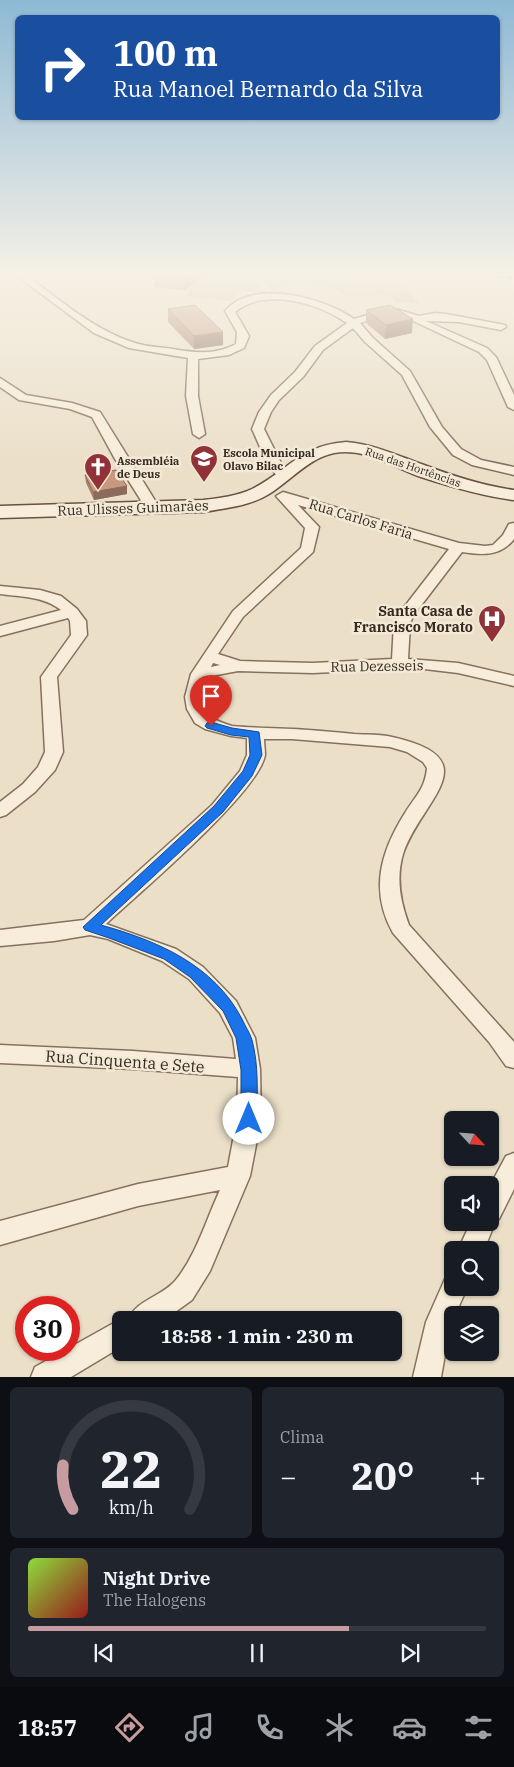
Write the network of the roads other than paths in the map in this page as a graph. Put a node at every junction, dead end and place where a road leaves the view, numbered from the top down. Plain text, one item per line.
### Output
1 (115, 337) edge
2 (244, 337) edge
3 (333, 337) edge
4 (367, 337) edge
5 (455, 337) edge
6 (193, 355) junction
7 (0, 381) edge
8 (514, 407) edge
9 (198, 434) dead end
10 (514, 471) edge
11 (283, 475) junction
12 (264, 490) junction
13 (514, 495) edge
14 (283, 496) junction
15 (152, 507) junction
16 (0, 512) edge
17 (514, 527) edge
18 (458, 548) junction
19 (0, 590) edge
20 (72, 612) junction
21 (0, 631) edge
22 (209, 656) junction
23 (400, 665) junction
24 (238, 666) junction
25 (199, 674) junction
26 (514, 681) edge
27 (255, 734) junction
28 (0, 811) edge
29 (90, 927) junction
30 (0, 938) edge
31 (0, 1054) edge
32 (514, 1059) edge
33 (249, 1070) junction
34 (514, 1164) edge
35 (238, 1176) junction
36 (499, 1193) edge
37 (0, 1233) edge
38 (450, 1296) edge
39 (154, 1311) edge
40 (112, 1337) edge
41 (45, 1377) edge
42 (427, 1377) edge

1 - 6 street
2 - 6 street
3 - 11 street
4 - 10 street
5 - 8 street
6 - 9 street
7 - 15 street
11 - 12 main road, Rua das Hortências
11 - 13 main road, Rua das Hortências
12 - 14 street, Rua Carlos Faria
12 - 15 main road, Rua Ulisses Guimarães
14 - 18 street, Rua Carlos Faria
14 - 22 street
15 - 16 main road, Rua Ulisses Guimarães
17 - 18 street, Rua Carlos Faria
18 - 23 street
19 - 20 street
20 - 21 street
20 - 28 street
22 - 24 street, Rua Dezesseis
22 - 25 street
23 - 24 street, Rua Dezesseis
23 - 26 street, Rua Dezesseis
24 - 25 street, Rua Dezesseis
25 - 27 street
27 - 29 street
27 - 32 street
29 - 30 street
29 - 33 street
31 - 33 street, Rua Cinquenta e Sete
33 - 35 street
34 - 36 street
35 - 37 street
35 - 39 street
38 - 42 street
40 - 41 street

